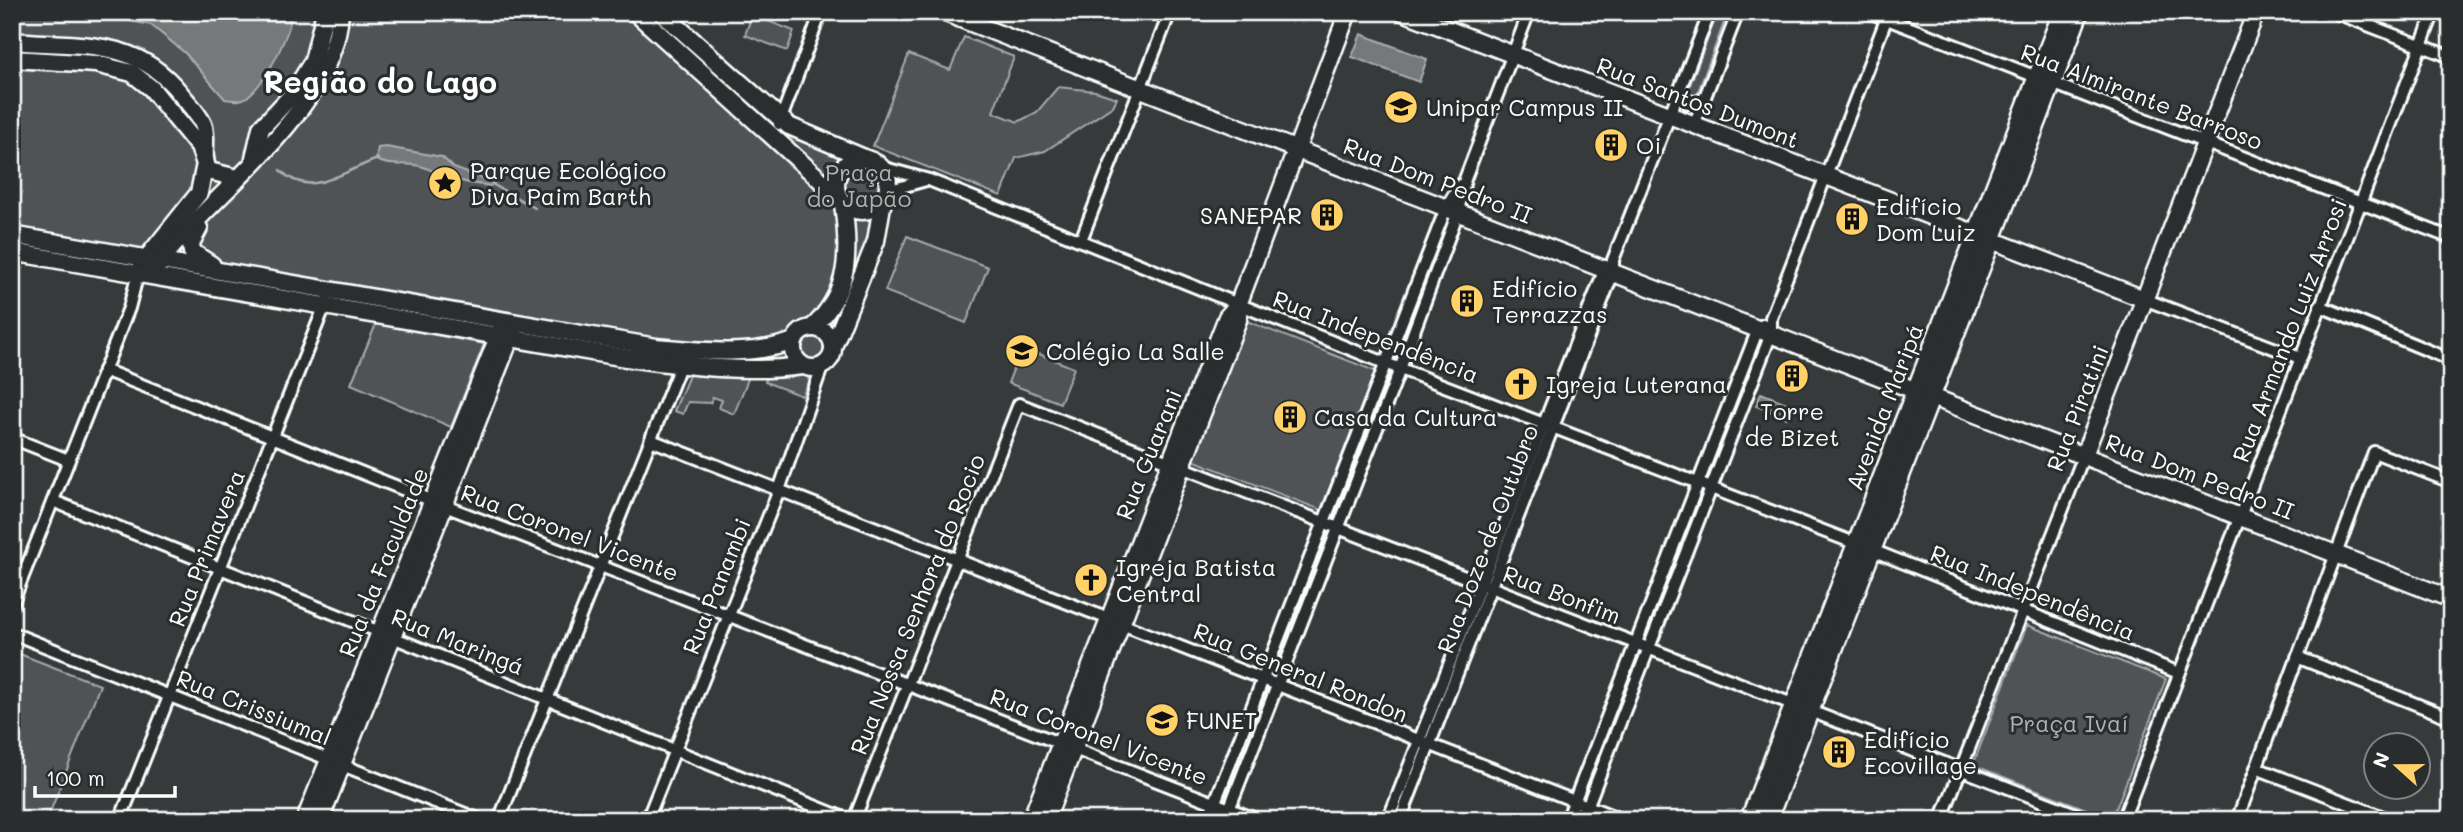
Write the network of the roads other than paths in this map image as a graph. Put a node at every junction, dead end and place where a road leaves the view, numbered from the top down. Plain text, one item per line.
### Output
1 (325, 12) edge
2 (340, 12) edge
3 (635, 12) edge
4 (661, 12) edge
5 (821, 12) edge
6 (943, 12) edge
7 (1170, 12) edge
8 (1348, 12) edge
9 (1403, 12) edge
10 (1529, 12) edge
11 (1710, 12) edge
12 (1738, 12) edge
13 (1869, 12) edge
14 (2063, 12) edge
15 (2079, 12) edge
16 (2256, 12) edge
17 (2334, 12) edge
18 (2434, 12) edge
19 (1888, 16) edge
20 (12, 41) edge
21 (2421, 45) junction
22 (1513, 54) junction
23 (2451, 57) edge
24 (12, 59) edge
25 (2052, 61) junction
26 (2045, 80) junction
27 (1140, 88) junction
28 (1680, 90) junction
29 (1704, 100) junction
30 (1670, 115) junction
31 (780, 118) junction
32 (1694, 125) junction
33 (774, 136) junction
34 (2205, 143) junction
35 (1296, 149) junction
36 (253, 160) junction
37 (875, 163) junction
38 (205, 164) junction
39 (1826, 176) junction
40 (237, 177) junction
41 (929, 180) junction
42 (885, 195) junction
43 (840, 200) junction
44 (217, 202) junction
45 (2361, 204) junction
46 (1452, 210) junction
47 (1983, 237) junction
48 (2451, 238) edge
49 (1080, 240) junction
50 (17, 245) edge
51 (148, 267) junction
52 (1609, 267) junction
53 (12, 274) edge
54 (240, 275) junction
55 (328, 299) junction
56 (2144, 299) junction
57 (1238, 305) junction
58 (2320, 306) junction
59 (1767, 327) junction
60 (811, 328) junction
61 (507, 330) junction
62 (794, 341) junction
63 (834, 347) junction
64 (684, 357) junction
65 (2300, 358) junction
66 (2451, 360) edge
67 (1385, 363) junction
68 (802, 366) junction
69 (822, 367) junction
70 (1399, 369) junction
71 (104, 370) junction
72 (1928, 383) junction
73 (1019, 404) joint
74 (1548, 425) junction
75 (12, 438) edge
76 (272, 439) junction
77 (651, 440) junction
78 (2084, 454) junction
79 (68, 460) junction
80 (1175, 466) junction
81 (1698, 482) junction
82 (2451, 482) edge
83 (1711, 488) junction
84 (779, 489) junction
85 (53, 500) junction
86 (439, 503) junction
87 (2238, 516) junction
88 (1323, 523) junction
89 (1338, 529) junction
90 (1868, 539) junction
91 (2335, 554) junction
92 (957, 560) junction
93 (600, 566) junction
94 (220, 569) junction
95 (1485, 587) junction
96 (2451, 599) edge
97 (12, 604) edge
98 (2022, 610) junction
99 (729, 616) junction
100 (1115, 621) junction
101 (12, 633) edge
102 (386, 635) junction
103 (1634, 645) junction
104 (1647, 650) junction
105 (2297, 657) junction
106 (2179, 673) junction
107 (1262, 679) junction
108 (1278, 684) junction
109 (907, 685) junction
110 (170, 695) junction
111 (547, 699) junction
112 (1801, 708) junction
113 (2451, 718) edge
114 (1424, 743) junction
115 (1067, 748) junction
116 (675, 750) junction
117 (336, 762) junction
118 (2256, 768) junction
119 (1960, 769) junction
120 (1574, 801) junction
121 (1214, 803) junction
122 (1587, 806) junction
123 (1230, 808) junction
124 (120, 820) edge
125 (304, 820) edge
126 (320, 820) edge
127 (480, 820) edge
128 (499, 820) edge
129 (648, 820) edge
130 (851, 820) edge
131 (1031, 820) edge
132 (1046, 820) edge
133 (1208, 820) edge
134 (1225, 820) edge
135 (1258, 820) edge
136 (1388, 820) edge
137 (1400, 820) edge
138 (1567, 820) edge
139 (1582, 820) edge
140 (1623, 820) edge
141 (1750, 820) edge
142 (1766, 820) edge
143 (1941, 820) edge
144 (2091, 820) edge
145 (2123, 820) edge
146 (2236, 820) edge
147 (2391, 820) edge

1 - 36 street
2 - 36 street
3 - 33 street
4 - 31 street
5 - 31 street
6 - 27 street, Rua Dom Pedro II
7 - 27 street
8 - 35 street, Rua Guarani
9 - 22 street, Rua Santos Dumont
10 - 22 street
11 - 28 street, Rua Doze de Outubro
12 - 29 street
13 - 19 street, Rua Almirante Barroso
14 - 25 main road, Avenida Maripá
15 - 25 main road, Avenida Maripá
16 - 34 street, Rua Piratini
17 - 21 street
18 - 21 street, Rua Armando Luiz Arrosi
19 - 26 street, Rua Almirante Barroso
19 - 39 street
20 - 38 street
21 - 23 street
21 - 45 street, Rua Armando Luiz Arrosi
22 - 30 street, Rua Santos Dumont
22 - 46 street
24 - 38 street
25 - 26 main road, Avenida Maripá
26 - 34 street, Rua Almirante Barroso
26 - 47 main road, Avenida Maripá
27 - 35 street, Rua Dom Pedro II
27 - 49 street
28 - 29 street
28 - 30 street, Rua Doze de Outubro
29 - 32 street
30 - 32 street, Rua Santos Dumont
30 - 52 street, Rua Doze de Outubro
31 - 33 street
31 - 37 street
32 - 39 street, Rua Santos Dumont
33 - 43 street
34 - 45 street, Rua Almirante Barroso
34 - 56 street, Rua Piratini
35 - 46 street, Rua Dom Pedro II
35 - 57 street, Rua Guarani
36 - 40 street
37 - 41 street, Rua Independência
37 - 42 street
37 - 43 street
38 - 40 street
38 - 51 street
39 - 47 street, Rua Santos Dumont
39 - 59 street
40 - 44 street
41 - 42 street
41 - 49 street, Rua Independência
42 - 43 street
42 - 63 street
43 - 60 street
44 - 51 street
44 - 54 street
45 - 48 street, Rua Almirante Barroso
45 - 58 street, Rua Armando Luiz Arrosi
46 - 52 street, Rua Dom Pedro II
46 - 67 street
46 - 70 street
47 - 56 street, Rua Santos Dumont
47 - 72 main road, Avenida Maripá
49 - 57 street, Rua Independência
50 - 51 street
50 - 53 street
51 - 54 street
51 - 55 street
51 - 71 street
52 - 59 street, Rua Dom Pedro II
52 - 74 street, Rua Doze de Outubro
54 - 55 street
55 - 61 street
55 - 76 street, Rua Primavera
56 - 65 street, Rua Santos Dumont
56 - 78 street, Rua Piratini
57 - 67 street, Rua Independência
57 - 80 street, Rua Guarani
58 - 65 street, Rua Armando Luiz Arrosi
58 - 66 street
59 - 72 street, Rua Dom Pedro II
59 - 81 street
59 - 83 street
60 - 62 street
60 - 63 street
61 - 64 street
61 - 86 street, Rua da Faculdade
62 - 64 street
62 - 68 street
63 - 69 street
64 - 68 street
64 - 77 street
65 - 87 street, Rua Armando Luiz Arrosi
67 - 70 street, Rua Independência
67 - 88 street
68 - 69 street
69 - 84 street, Rua Panambi
70 - 74 street, Rua Independência
70 - 89 street
71 - 76 street, Rua Coronel Vicente
71 - 79 street
72 - 78 street, Rua Dom Pedro II
72 - 90 main road, Avenida Maripá
73 - 80 street, Rua Bonfim
73 - 92 street, Rua Nossa Senhora do Rocio
74 - 81 street, Rua Independência
74 - 95 street, Rua Doze de Outubro
75 - 79 street
76 - 86 street, Rua Coronel Vicente
76 - 94 street, Rua Primavera
77 - 84 street, Rua General Rondon
77 - 93 street
78 - 87 street, Rua Dom Pedro II
78 - 98 street, Rua Piratini
79 - 85 street
80 - 88 street, Rua Bonfim
80 - 100 street, Rua Guarani
81 - 83 street, Rua Independência
81 - 103 street
82 - 91 street
83 - 90 street, Rua Independência
83 - 104 street
84 - 92 street, Rua General Rondon
84 - 99 street, Rua Panambi
85 - 94 street, Rua Maringá
85 - 97 street
86 - 93 street, Rua Coronel Vicente
86 - 102 street, Rua da Faculdade
87 - 91 street, Rua Dom Pedro II
87 - 106 street, Rua Armando Luiz Arrosi
88 - 89 street, Rua Bonfim
88 - 107 street
89 - 95 street, Rua Bonfim
89 - 108 street
90 - 98 street, Rua Independência
90 - 112 main road, Avenida Maripá
91 - 96 street, Rua Dom Pedro II
91 - 105 street
92 - 100 street, Rua General Rondon
92 - 109 street, Rua Nossa Senhora do Rocio
93 - 99 street, Rua Coronel Vicente
93 - 111 street
94 - 102 street, Rua Maringá
94 - 110 street, Rua Primavera
95 - 103 street, Rua Bonfim
95 - 114 street, Rua Doze de Outubro
98 - 106 street, Rua Independência
98 - 119 street, Rua Piratini
99 - 109 street, Rua Coronel Vicente
99 - 116 street, Rua Panambi
100 - 107 street, Rua General Rondon
100 - 115 street, Rua Guarani
101 - 110 street, Rua Crissiumal
102 - 111 street, Rua Maringá
102 - 117 street, Rua da Faculdade
103 - 104 street, Rua Bonfim
103 - 120 street
104 - 112 street, Rua Bonfim
104 - 122 street
105 - 113 street
105 - 118 street
106 - 145 street, Rua Armando Luiz Arrosi
107 - 108 street, Rua General Rondon
107 - 121 street
108 - 114 street, Rua General Rondon
108 - 123 street
109 - 115 street, Rua Coronel Vicente
109 - 130 street, Rua Nossa Senhora do Rocio
110 - 117 street, Rua Crissiumal
110 - 124 street, Rua Primavera
111 - 116 street, Rua Maringá
111 - 128 street
112 - 119 street, Rua Bonfim
112 - 141 main road, Avenida Maripá
112 - 142 main road, Avenida Maripá
114 - 120 street, Rua General Rondon
114 - 136 street
114 - 137 street
115 - 121 street, Rua Coronel Vicente
115 - 131 street, Rua Guarani
115 - 132 street, Rua Guarani
116 - 129 street, Rua Panambi
116 - 130 street, Rua Maringá
117 - 125 street, Rua da Faculdade
117 - 126 street, Rua da Faculdade
117 - 127 street, Rua Crissiumal
118 - 146 street
118 - 147 street
119 - 143 street, Rua Piratini
119 - 144 street, Rua Bonfim
120 - 122 street, Rua General Rondon
120 - 138 street
121 - 123 street, Rua Coronel Vicente
121 - 133 street
122 - 139 street
122 - 140 street, Rua General Rondon
123 - 134 street
123 - 135 street, Rua Coronel Vicente

